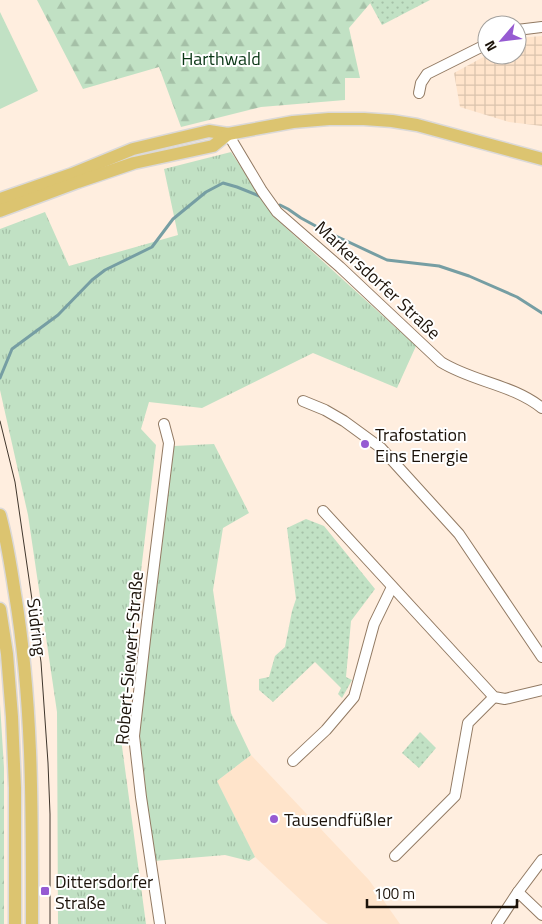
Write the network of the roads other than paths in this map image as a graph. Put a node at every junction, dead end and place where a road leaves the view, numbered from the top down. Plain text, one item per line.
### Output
1 (542, 27) edge
2 (527, 29) edge
3 (477, 49) edge
4 (419, 93) dead end
5 (228, 134) junction
6 (542, 158) edge
7 (0, 199) edge
8 (0, 211) edge
9 (303, 401) dead end
10 (542, 408) edge
11 (164, 424) dead end
12 (323, 511) dead end
13 (0, 515) edge
14 (392, 587) junction
15 (0, 609) edge
16 (542, 657) edge
17 (542, 690) edge
18 (494, 697) junction
19 (293, 761) dead end
20 (395, 856) dead end
21 (542, 860) edge
22 (518, 892) junction
23 (542, 915) edge
24 (15, 924) edge
25 (32, 924) edge
26 (160, 924) edge
27 (497, 924) edge

1 - 2 street
3 - 4 street
5 - 6 main road
5 - 7 main road
5 - 8 main road
5 - 10 street, Markersdorfer Straße
9 - 16 street
11 - 26 street, Robert-Siewert-Straße
12 - 14 street
13 - 25 main road, Südring
14 - 18 street
14 - 19 street
15 - 24 main road, Südring
17 - 18 street
18 - 20 street
21 - 22 street
22 - 23 street
22 - 27 street

